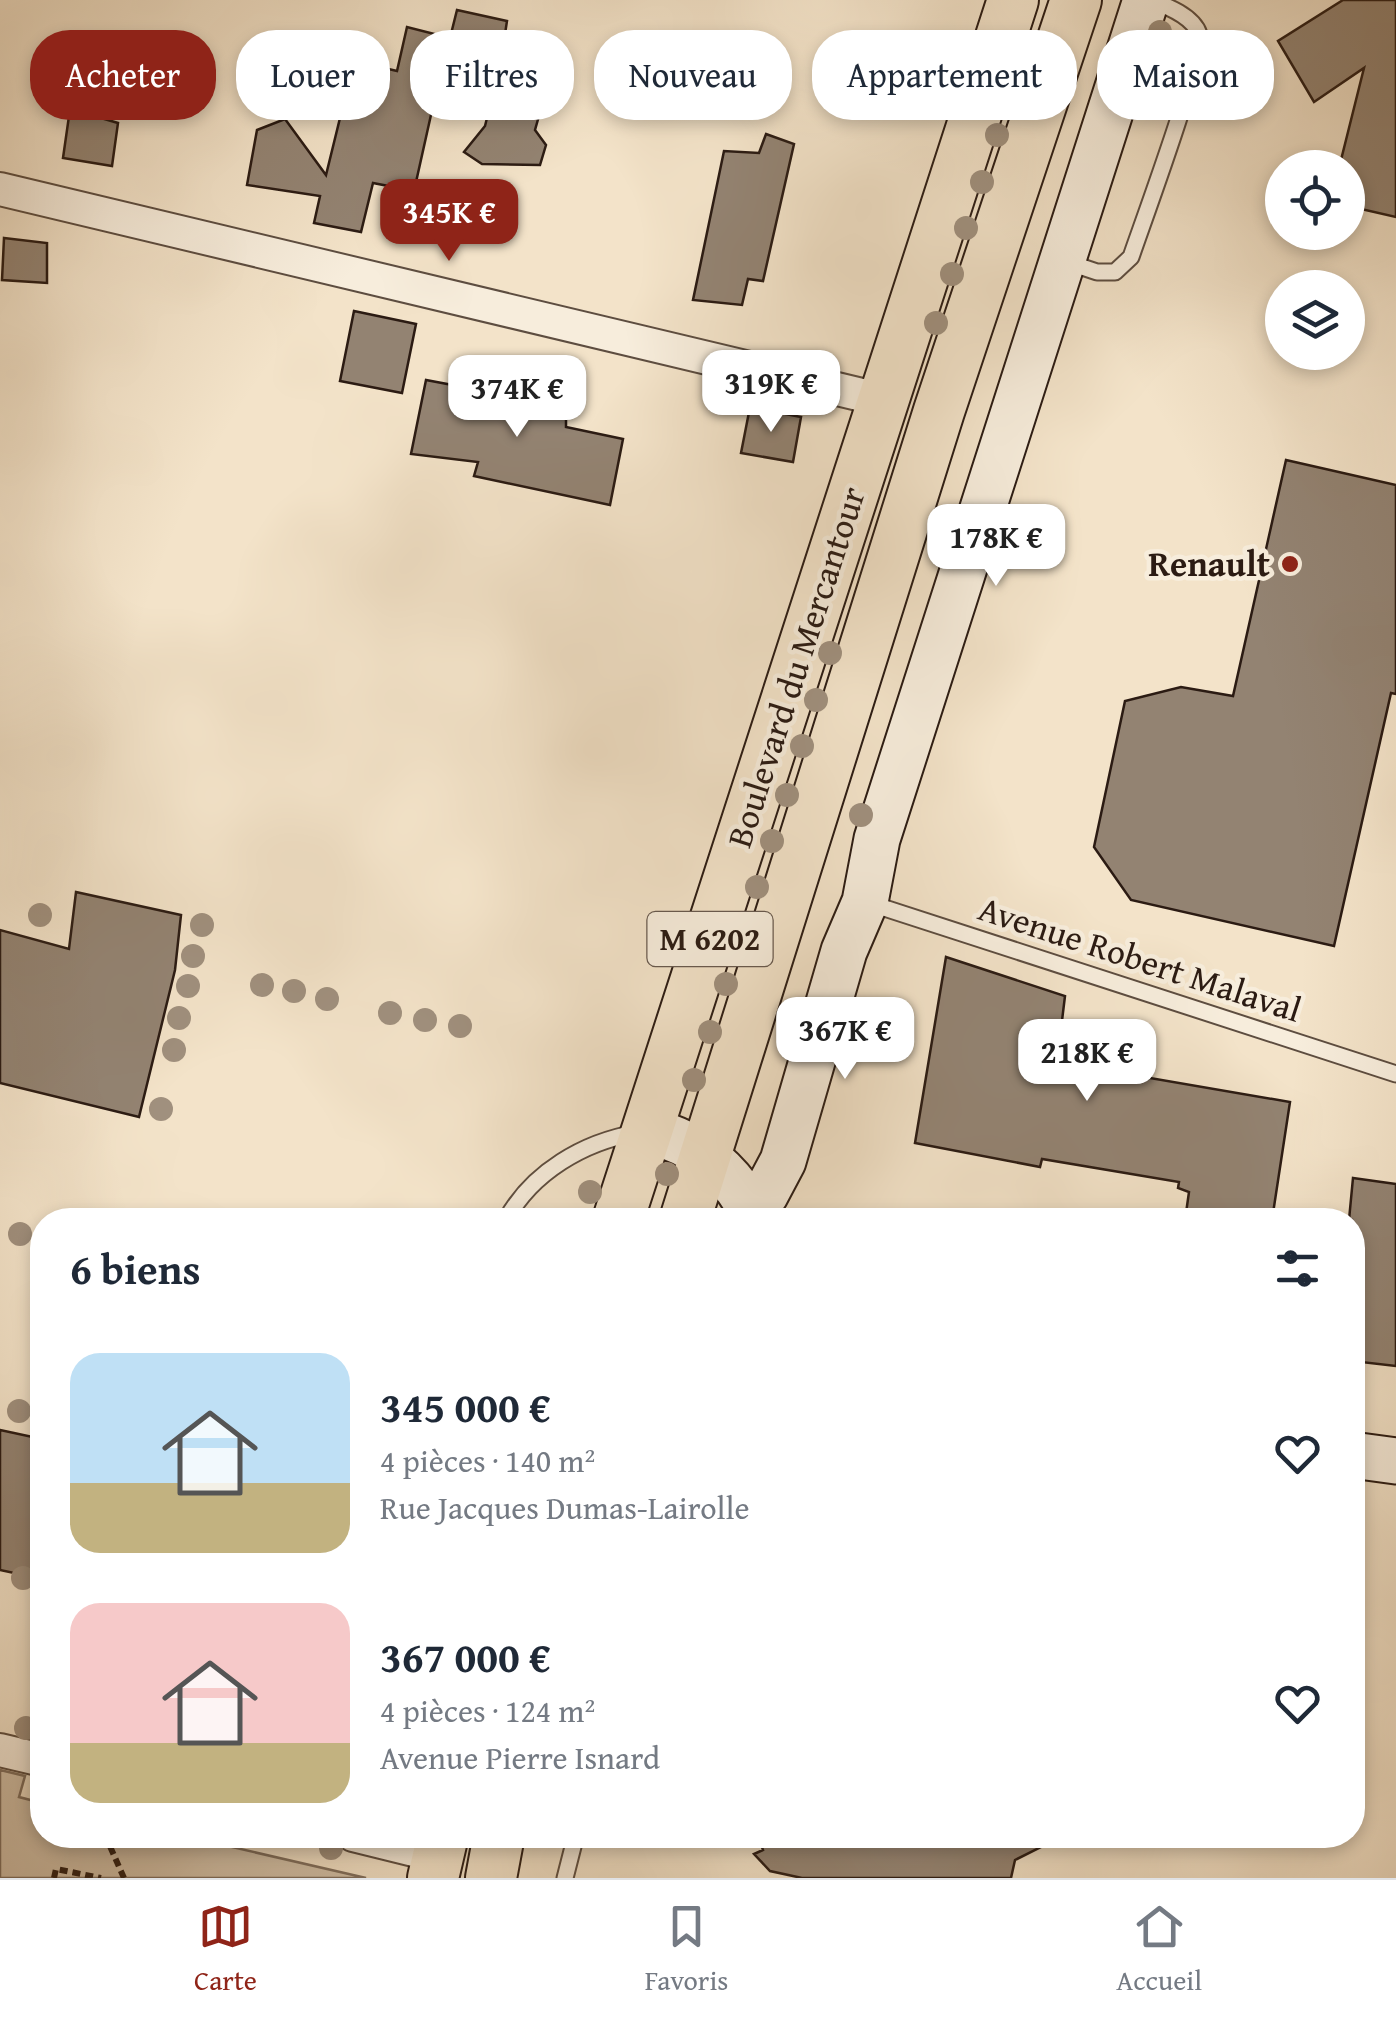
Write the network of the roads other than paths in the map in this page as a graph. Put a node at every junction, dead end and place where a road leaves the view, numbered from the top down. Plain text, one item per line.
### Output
1 (1014, 0) edge
2 (1076, 0) edge
3 (1148, 0) edge
4 (0, 189) edge
5 (1061, 260) junction
6 (883, 400) junction
7 (865, 902) junction
8 (1396, 1074) edge
9 (650, 1130) junction
10 (704, 1154) junction
11 (515, 1208) edge
12 (624, 1208) edge
13 (688, 1208) edge
14 (749, 1208) edge
15 (756, 1208) edge
16 (1365, 1456) edge
17 (1396, 1461) edge
18 (0, 1750) edge
19 (30, 1757) edge
20 (406, 1848) edge
21 (497, 1848) edge
22 (573, 1848) edge
23 (438, 1856) edge
24 (491, 1878) edge
25 (565, 1878) edge

1 - 6 main road, Boulevard du Mercantour / M 6202
2 - 10 main road, Boulevard du Mercantour / M 6202
3 - 5 street
3 - 5 lane
4 - 6 street
5 - 7 street
6 - 9 main road, Boulevard du Mercantour / M 6202
7 - 8 lane, Avenue Robert Malaval
7 - 15 street
9 - 10 street
9 - 11 lane
9 - 12 main road, Boulevard du Mercantour / M 6202
10 - 13 main road, Boulevard du Mercantour / M 6202
10 - 14 street
16 - 17 street
18 - 19 street
20 - 23 street
21 - 24 main road
22 - 25 lane

